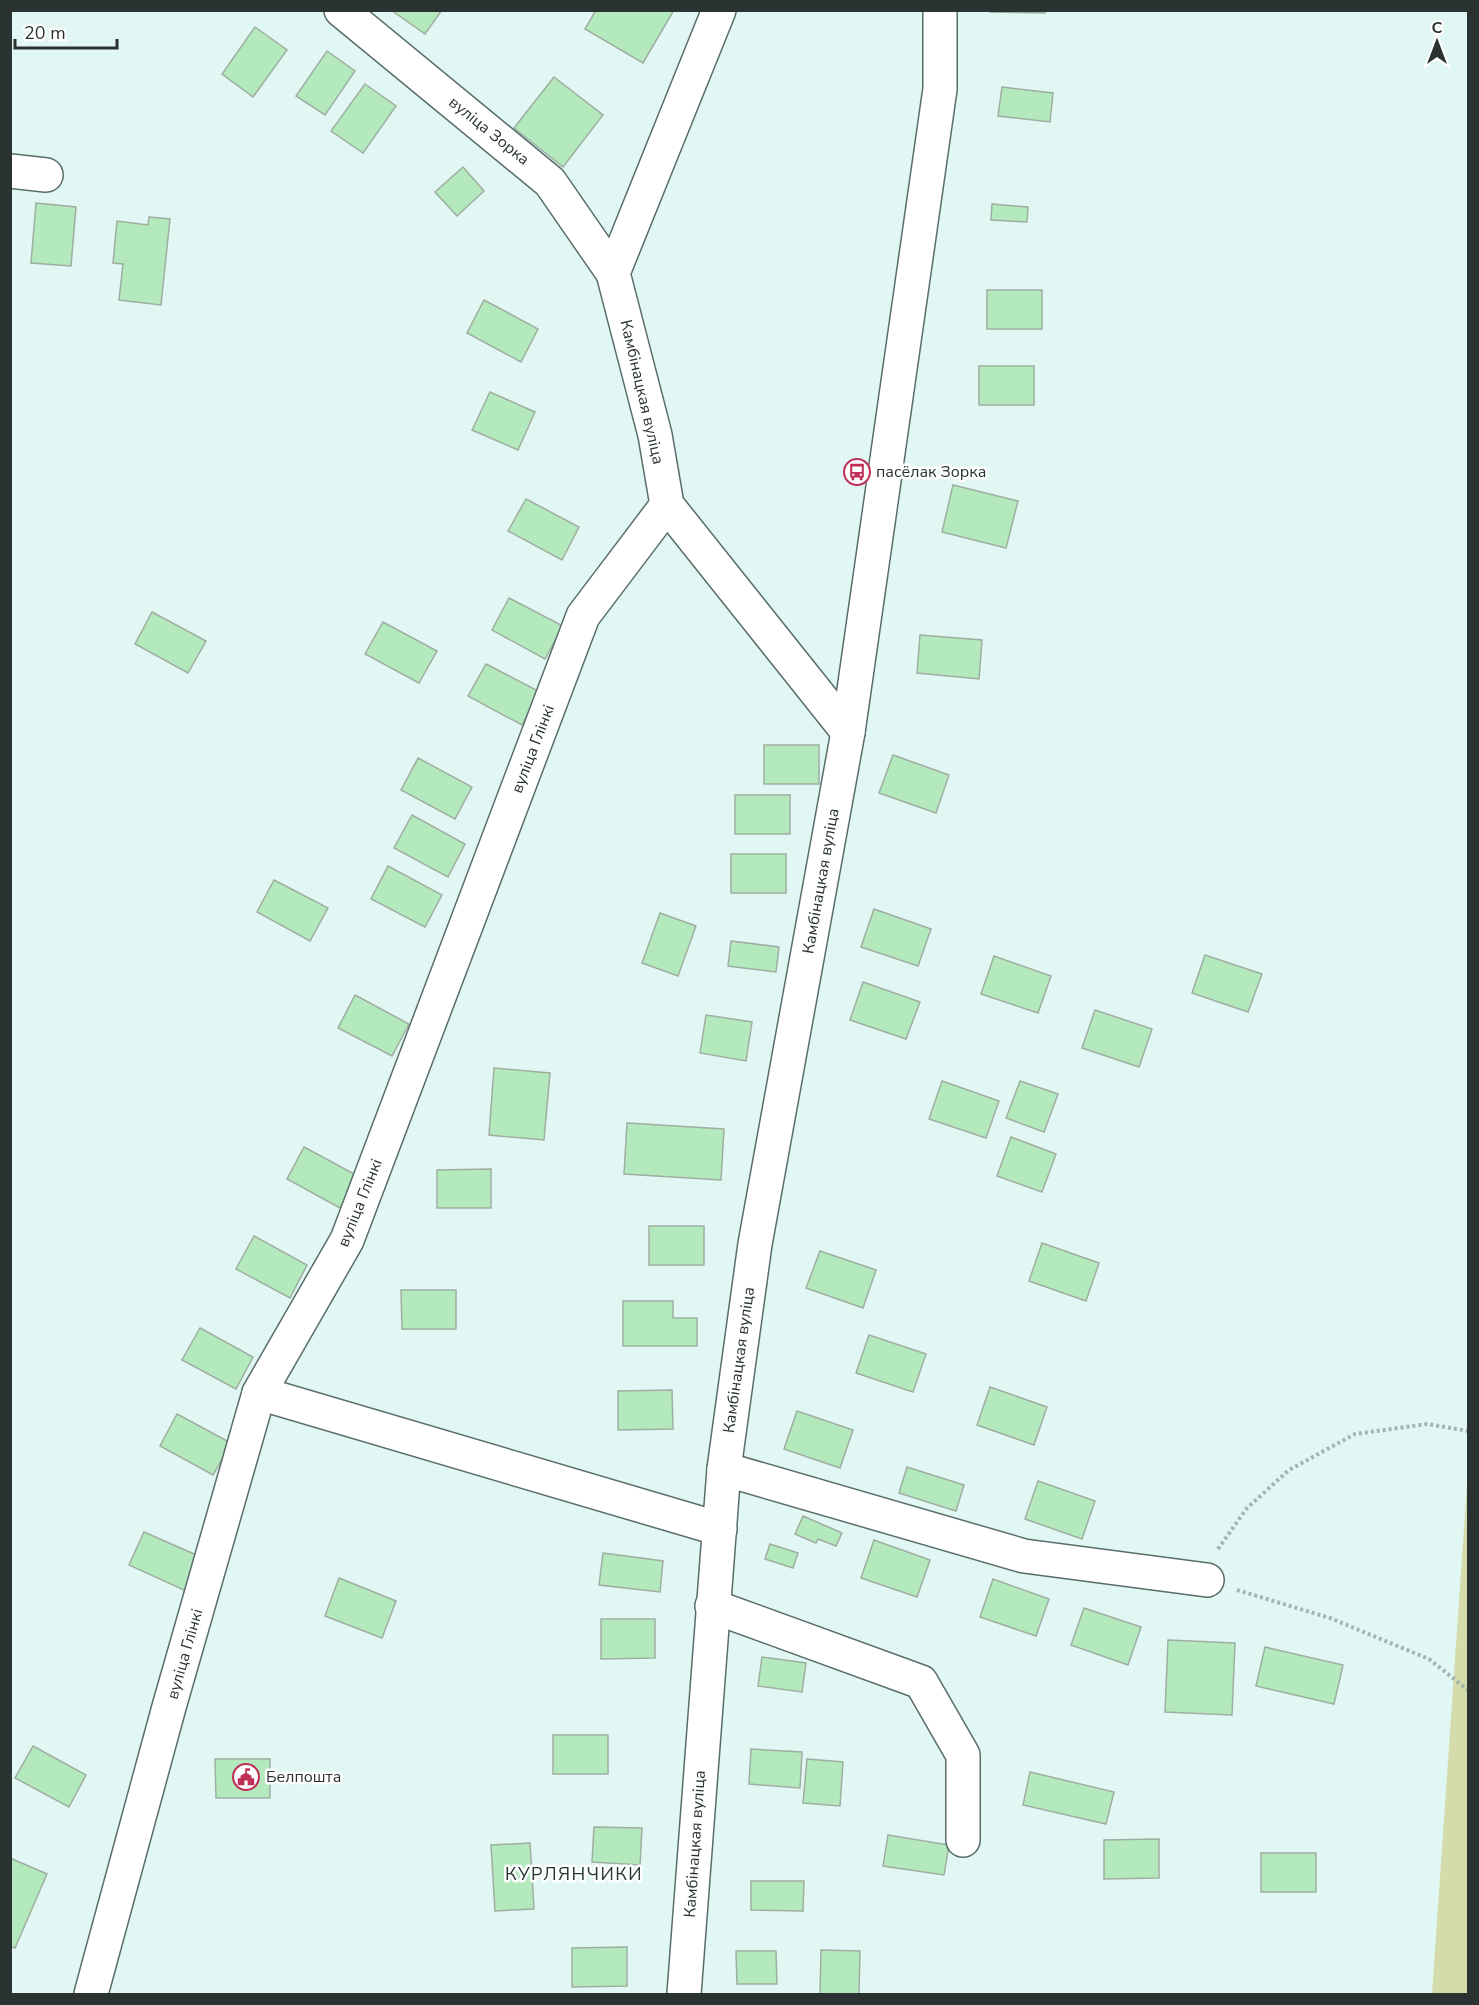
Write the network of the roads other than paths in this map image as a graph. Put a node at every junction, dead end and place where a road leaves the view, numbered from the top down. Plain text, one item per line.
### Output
1 (341, 10) edge
2 (719, 10) edge
3 (940, 10) edge
4 (10, 171) edge
5 (46, 175) dead end
6 (613, 273) junction
7 (667, 505) junction
8 (848, 732) junction
9 (260, 1393) junction
10 (724, 1469) junction
11 (720, 1529) junction
12 (1207, 1580) road end
13 (712, 1606) junction
14 (963, 1840) dead end
15 (91, 1995) edge
16 (684, 1995) edge

1 - 6 street, вуліца Зорка
2 - 6 street
3 - 8 street, Камбінацкая вуліца
4 - 5 street
6 - 7 street, Камбінацкая вуліца
7 - 8 street, Камбінацкая вуліца
7 - 9 street, вуліца Глінкі
8 - 10 street, Камбінацкая вуліца
9 - 11 street
9 - 15 street, вуліца Глінкі
10 - 11 street, Камбінацкая вуліца
10 - 12 street
11 - 13 street, Камбінацкая вуліца
13 - 14 street
13 - 16 street, Камбінацкая вуліца

